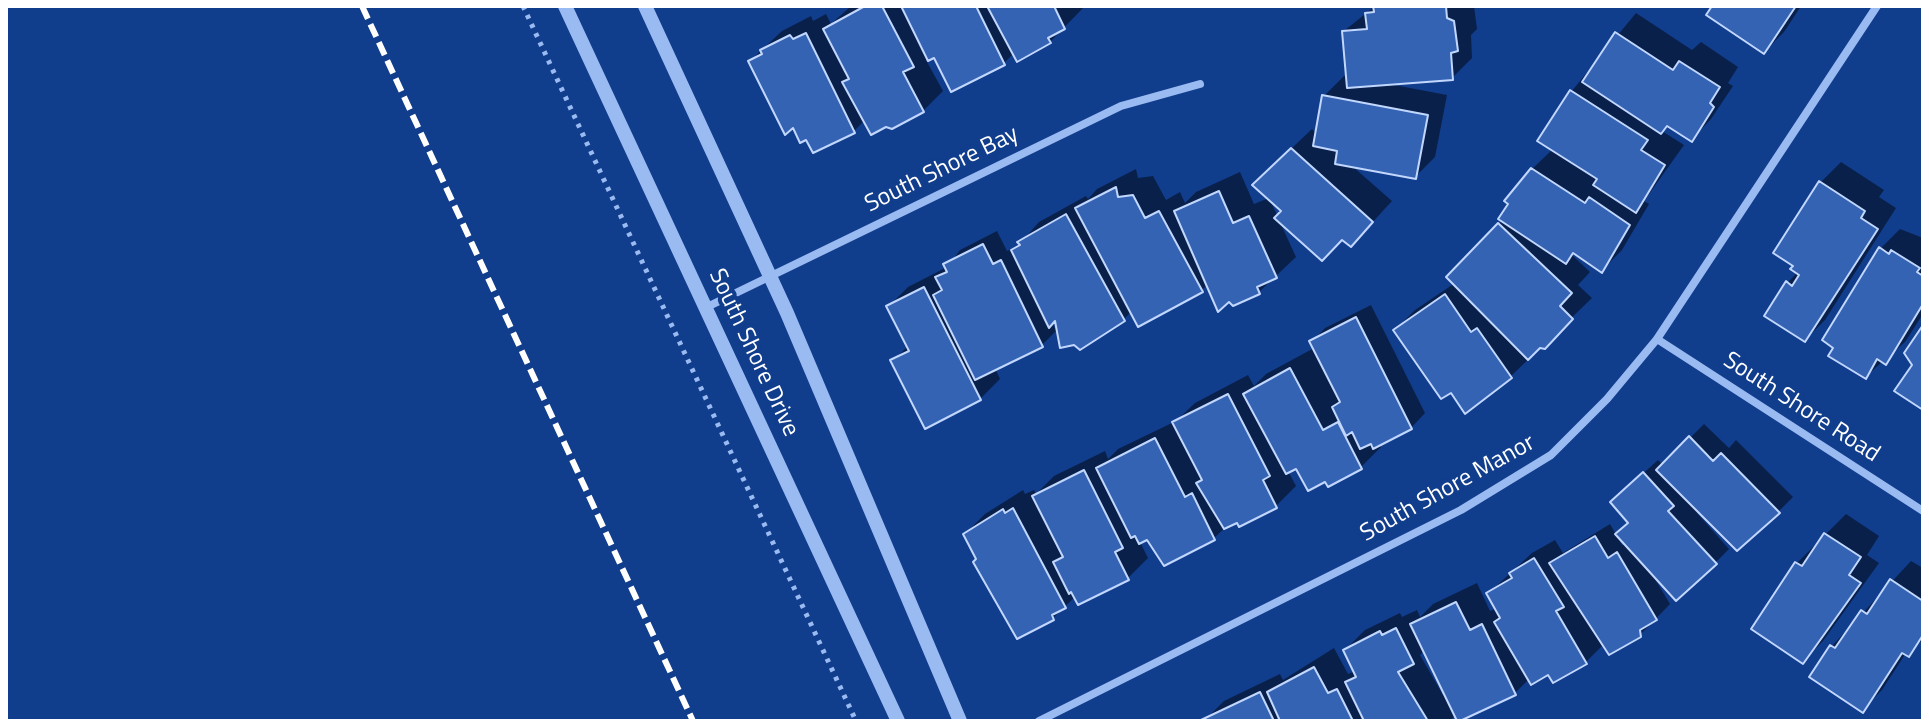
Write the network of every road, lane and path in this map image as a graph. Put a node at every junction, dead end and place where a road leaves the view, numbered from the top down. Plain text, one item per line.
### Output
1 (523, 6) edge
2 (565, 6) edge
3 (645, 6) edge
4 (1877, 6) edge
5 (1200, 84) dead end
6 (770, 276) junction
7 (707, 307) junction
8 (1657, 339) junction
9 (1923, 511) edge
10 (856, 721) edge
11 (898, 721) edge
12 (960, 721) edge
13 (1039, 721) edge

1 - 10 path
2 - 7 street, South Shore Drive
3 - 6 street, South Shore Drive
4 - 8 street, South Shore Manor
5 - 6 street, South Shore Bay
6 - 7 street, South Shore Bay
6 - 12 street, South Shore Drive
7 - 11 street, South Shore Drive
8 - 9 street, South Shore Road
8 - 13 street, South Shore Manor

